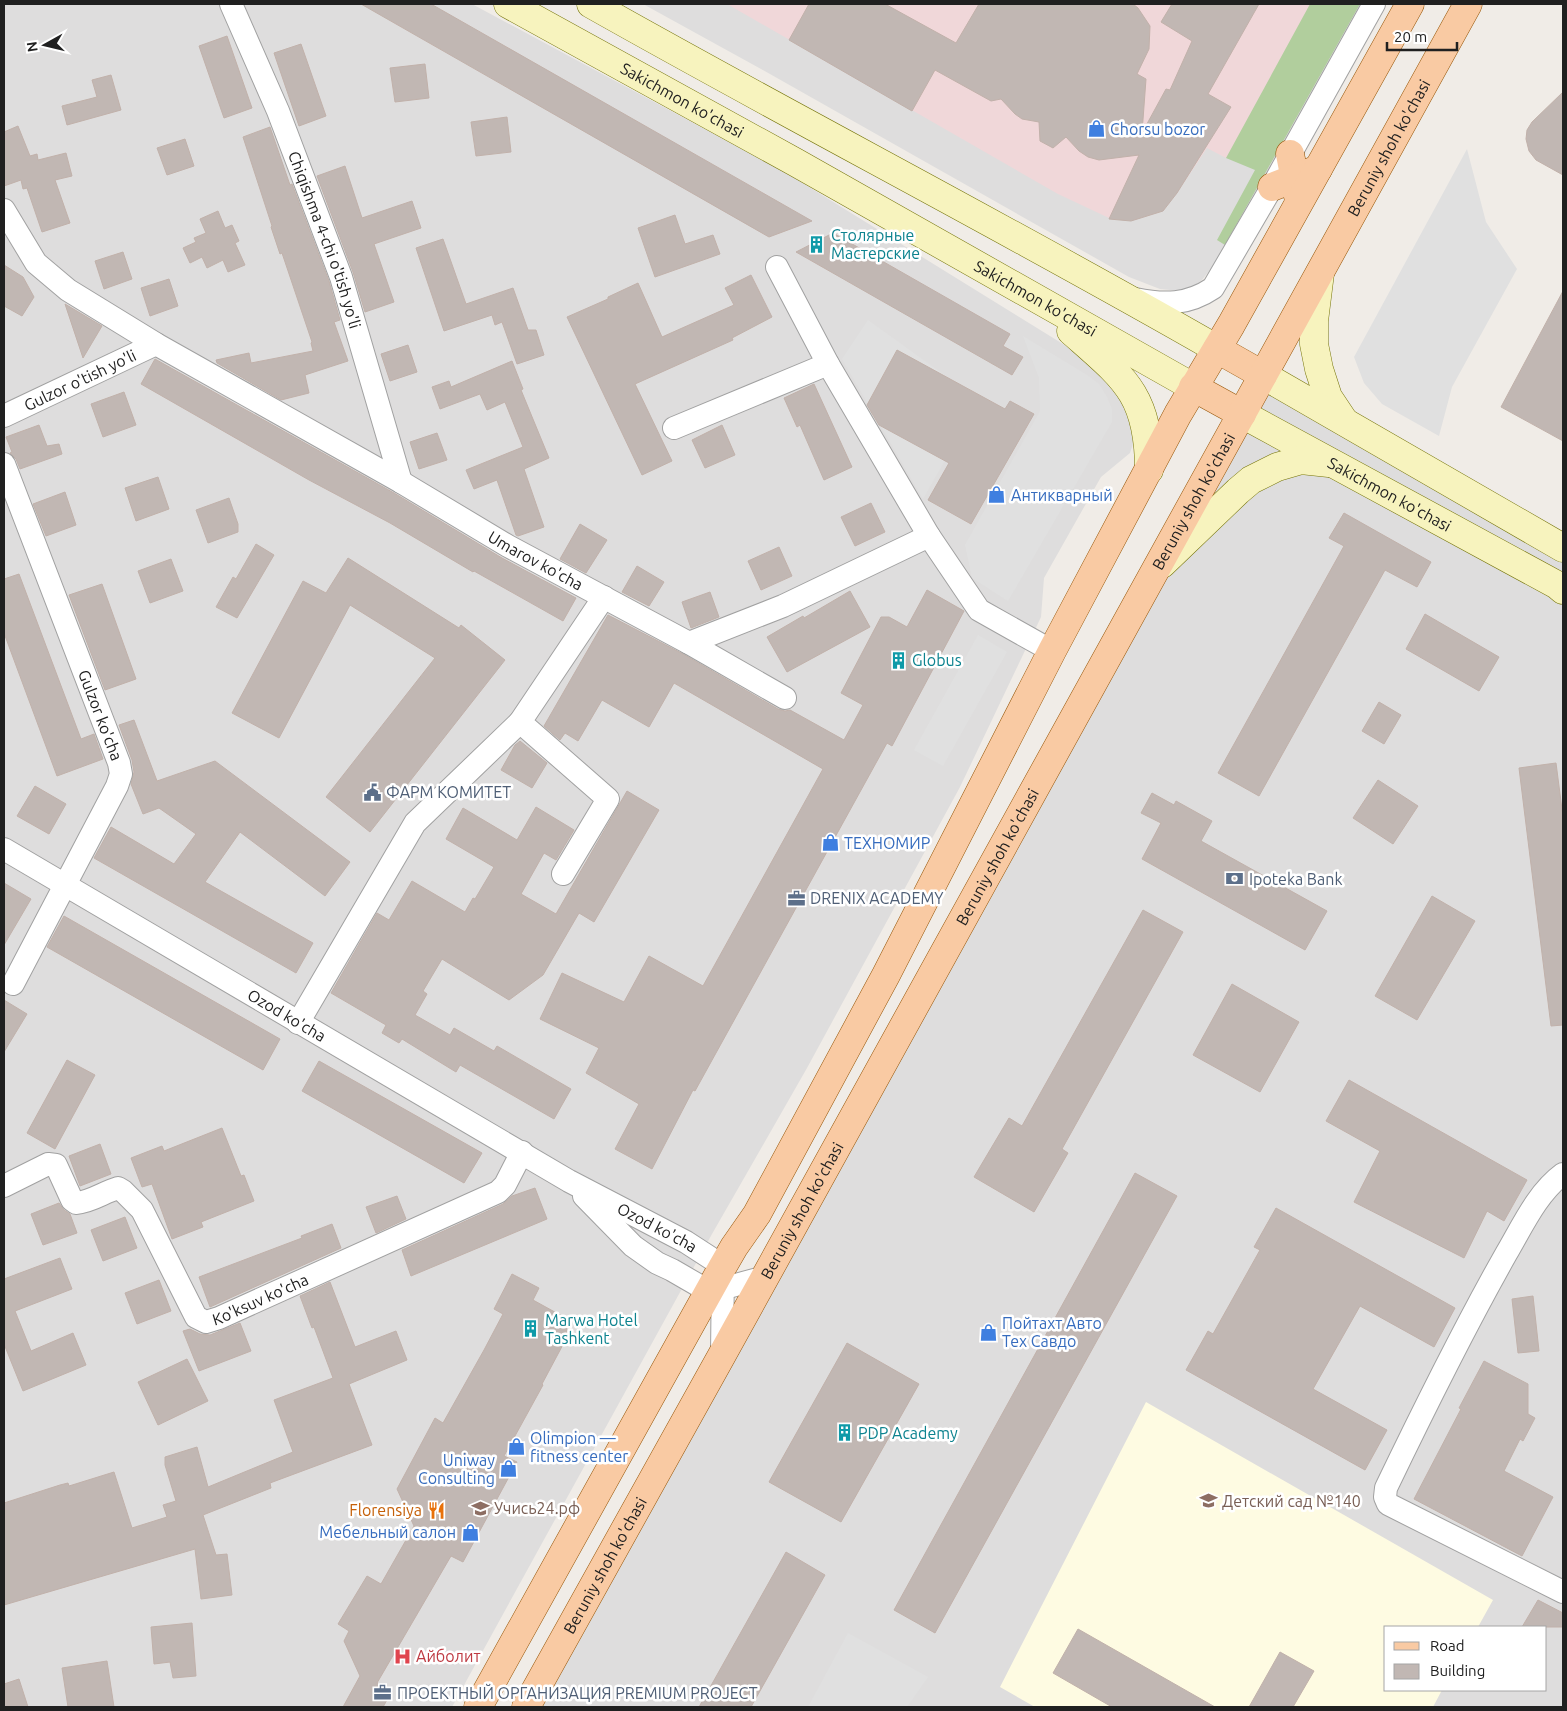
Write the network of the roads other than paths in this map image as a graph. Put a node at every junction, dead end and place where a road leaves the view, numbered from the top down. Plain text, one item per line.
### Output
1 (231, 4) edge
2 (508, 4) edge
3 (591, 4) edge
4 (1374, 4) edge
5 (1410, 4) edge
6 (1468, 4) edge
7 (1295, 178) junction
8 (4, 210) edge
9 (778, 267) dead end
10 (1320, 273) junction
11 (1033, 296) junction
12 (1124, 296) junction
13 (156, 344) junction
14 (1217, 348) junction
15 (828, 364) junction
16 (1263, 375) junction
17 (1194, 387) junction
18 (1242, 414) junction
19 (4, 416) edge
20 (1345, 423) junction
21 (674, 428) dead end
22 (4, 464) edge
23 (1335, 464) junction
24 (1149, 470) junction
25 (401, 482) junction
26 (929, 536) junction
27 (1563, 548) edge
28 (1155, 570) junction
29 (1563, 590) edge
30 (604, 598) junction
31 (689, 643) junction
32 (1052, 651) junction
33 (785, 698) dead end
34 (520, 722) junction
35 (4, 849) edge
36 (562, 874) dead end
37 (65, 884) junction
38 (13, 984) dead end
39 (298, 1023) junction
40 (522, 1152) junction
41 (1563, 1174) edge
42 (570, 1181) junction
43 (4, 1186) edge
44 (749, 1227) junction
45 (781, 1249) junction
46 (765, 1278) junction
47 (718, 1282) junction
48 (722, 1355) junction
49 (1563, 1592) edge
50 (478, 1707) edge
51 (526, 1707) edge

1 - 25 street, Chiqishma 4-chi o'tish yo'li
2 - 11 main road, Sakichmon ko'chasi
3 - 12 main road
4 - 7 street
5 - 7 main road
6 - 10 main road, Beruniy shoh ko'chasi
7 - 12 street
7 - 14 main road
8 - 13 street
9 - 15 street
10 - 16 main road, Beruniy shoh ko'chasi
10 - 20 main road
11 - 17 main road, Sakichmon ko'chasi
11 - 24 main road
12 - 14 main road
13 - 19 street, Gulzor o'tish yo'li
13 - 25 street, Umarov ko'cha
14 - 16 main road
14 - 17 main road
15 - 21 street
15 - 26 street
16 - 18 main road, Beruniy shoh ko'chasi
16 - 20 main road
17 - 18 main road, Sakichmon ko'chasi
17 - 24 main road
18 - 23 main road, Sakichmon ko'chasi
18 - 28 main road, Beruniy shoh ko'chasi
20 - 27 main road
22 - 37 street, Gulzor ko'cha
23 - 28 main road
23 - 29 main road, Sakichmon ko'chasi
24 - 32 main road
25 - 30 street, Umarov ko'cha
26 - 31 street
26 - 32 street
28 - 45 main road, Beruniy shoh ko'chasi
30 - 31 street, Umarov ko'cha
30 - 34 street
31 - 33 street, Umarov ko'cha
32 - 44 main road
34 - 36 street
34 - 39 street
35 - 37 street, Ozod ko'cha
37 - 38 street, Gulzor ko'cha
37 - 39 street, Ozod ko'cha
39 - 40 street, Ozod ko'cha
40 - 42 street, Ozod ko'cha
40 - 43 street, Ko'ksuv ko'cha
41 - 49 street
42 - 47 street, Ozod ko'cha
42 - 47 street, Ozod ko'cha
44 - 45 main road
44 - 47 main road
45 - 46 main road, Beruniy shoh ko'chasi
46 - 47 street
46 - 48 main road, Beruniy shoh ko'chasi
47 - 48 street
47 - 50 main road
48 - 51 main road, Beruniy shoh ko'chasi

